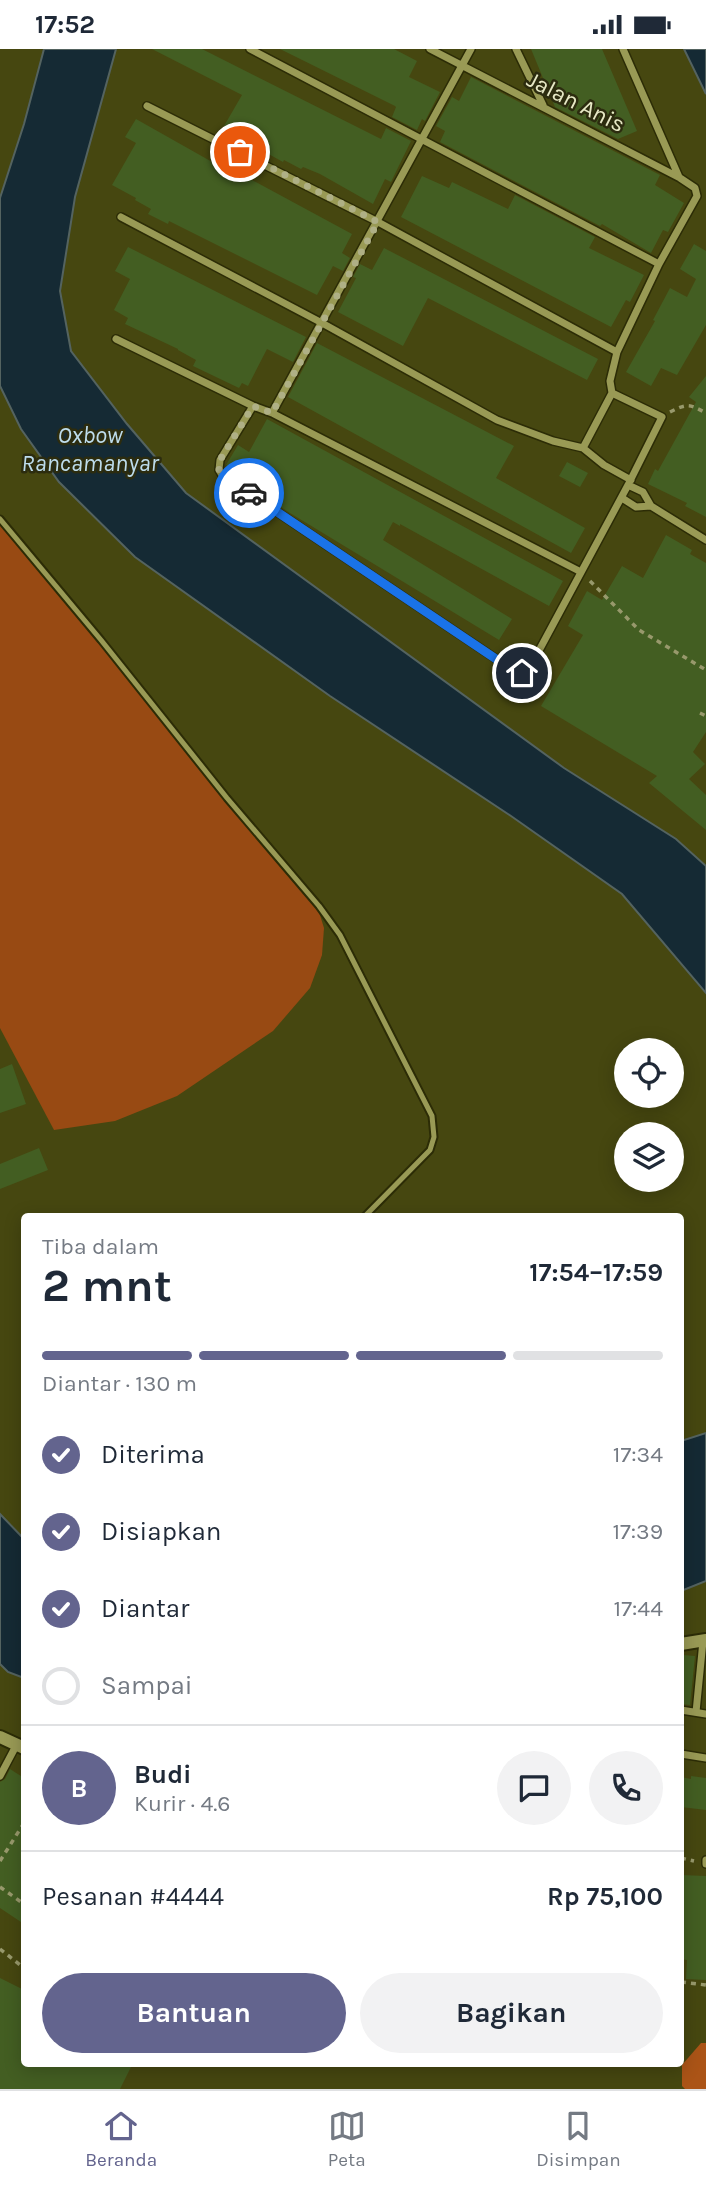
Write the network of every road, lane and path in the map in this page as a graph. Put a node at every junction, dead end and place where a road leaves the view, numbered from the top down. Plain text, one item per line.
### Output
1 (250, 49) edge
2 (430, 49) edge
3 (471, 49) edge
4 (516, 49) edge
5 (623, 49) edge
6 (462, 66) junction
7 (147, 106) dead end
8 (543, 107) junction
9 (422, 141) junction
10 (680, 178) junction
11 (121, 217) dead end
12 (378, 222) junction
13 (659, 264) junction
14 (322, 324) junction
15 (116, 339) dead end
16 (617, 352) junction
17 (612, 393) junction
18 (253, 406) junction
19 (272, 413) junction
20 (706, 413) edge
21 (662, 417) junction
22 (583, 448) junction
23 (629, 483) junction
24 (622, 498) junction
25 (651, 506) junction
26 (0, 519) edge
27 (706, 540) edge
28 (581, 572) junction
29 (706, 670) edge
30 (700, 713) dead end
31 (706, 716) edge
32 (369, 1213) edge
33 (704, 1641) edge
34 (684, 1644) edge
35 (684, 1710) edge
36 (696, 1712) junction
37 (706, 1714) edge
38 (0, 1737) edge
39 (21, 1746) edge
40 (684, 1754) edge
41 (706, 1758) edge
42 (0, 1776) edge
43 (21, 1828) edge
44 (0, 1861) edge
45 (0, 1887) edge
46 (21, 1903) edge
47 (0, 1949) edge
48 (21, 1966) edge
49 (684, 1982) edge
50 (706, 1985) edge

1 - 9 street
2 - 6 street, Jalan Anis
3 - 6 street
4 - 8 street
5 - 10 street
6 - 8 street, Jalan Anis
6 - 9 street
7 - 12 street
8 - 10 street, Jalan Anis
9 - 12 street
9 - 13 street
10 - 13 street, Jalan Anis
11 - 14 street
12 - 14 street
12 - 16 street
13 - 16 street
14 - 19 street
14 - 22 street
15 - 18 street
16 - 17 street
17 - 21 street
17 - 22 street
18 - 19 street
18 - 28 street
19 - 28 street
20 - 21 path
21 - 23 street
22 - 23 street
23 - 24 street
23 - 25 street
24 - 25 street
24 - 28 street
25 - 27 street
26 - 32 lane
28 - 29 path
30 - 31 path
33 - 34 street
33 - 36 street
35 - 36 street
36 - 37 street
38 - 39 street
39 - 42 street
40 - 41 street
43 - 44 path
45 - 46 path
47 - 48 path
49 - 50 path

